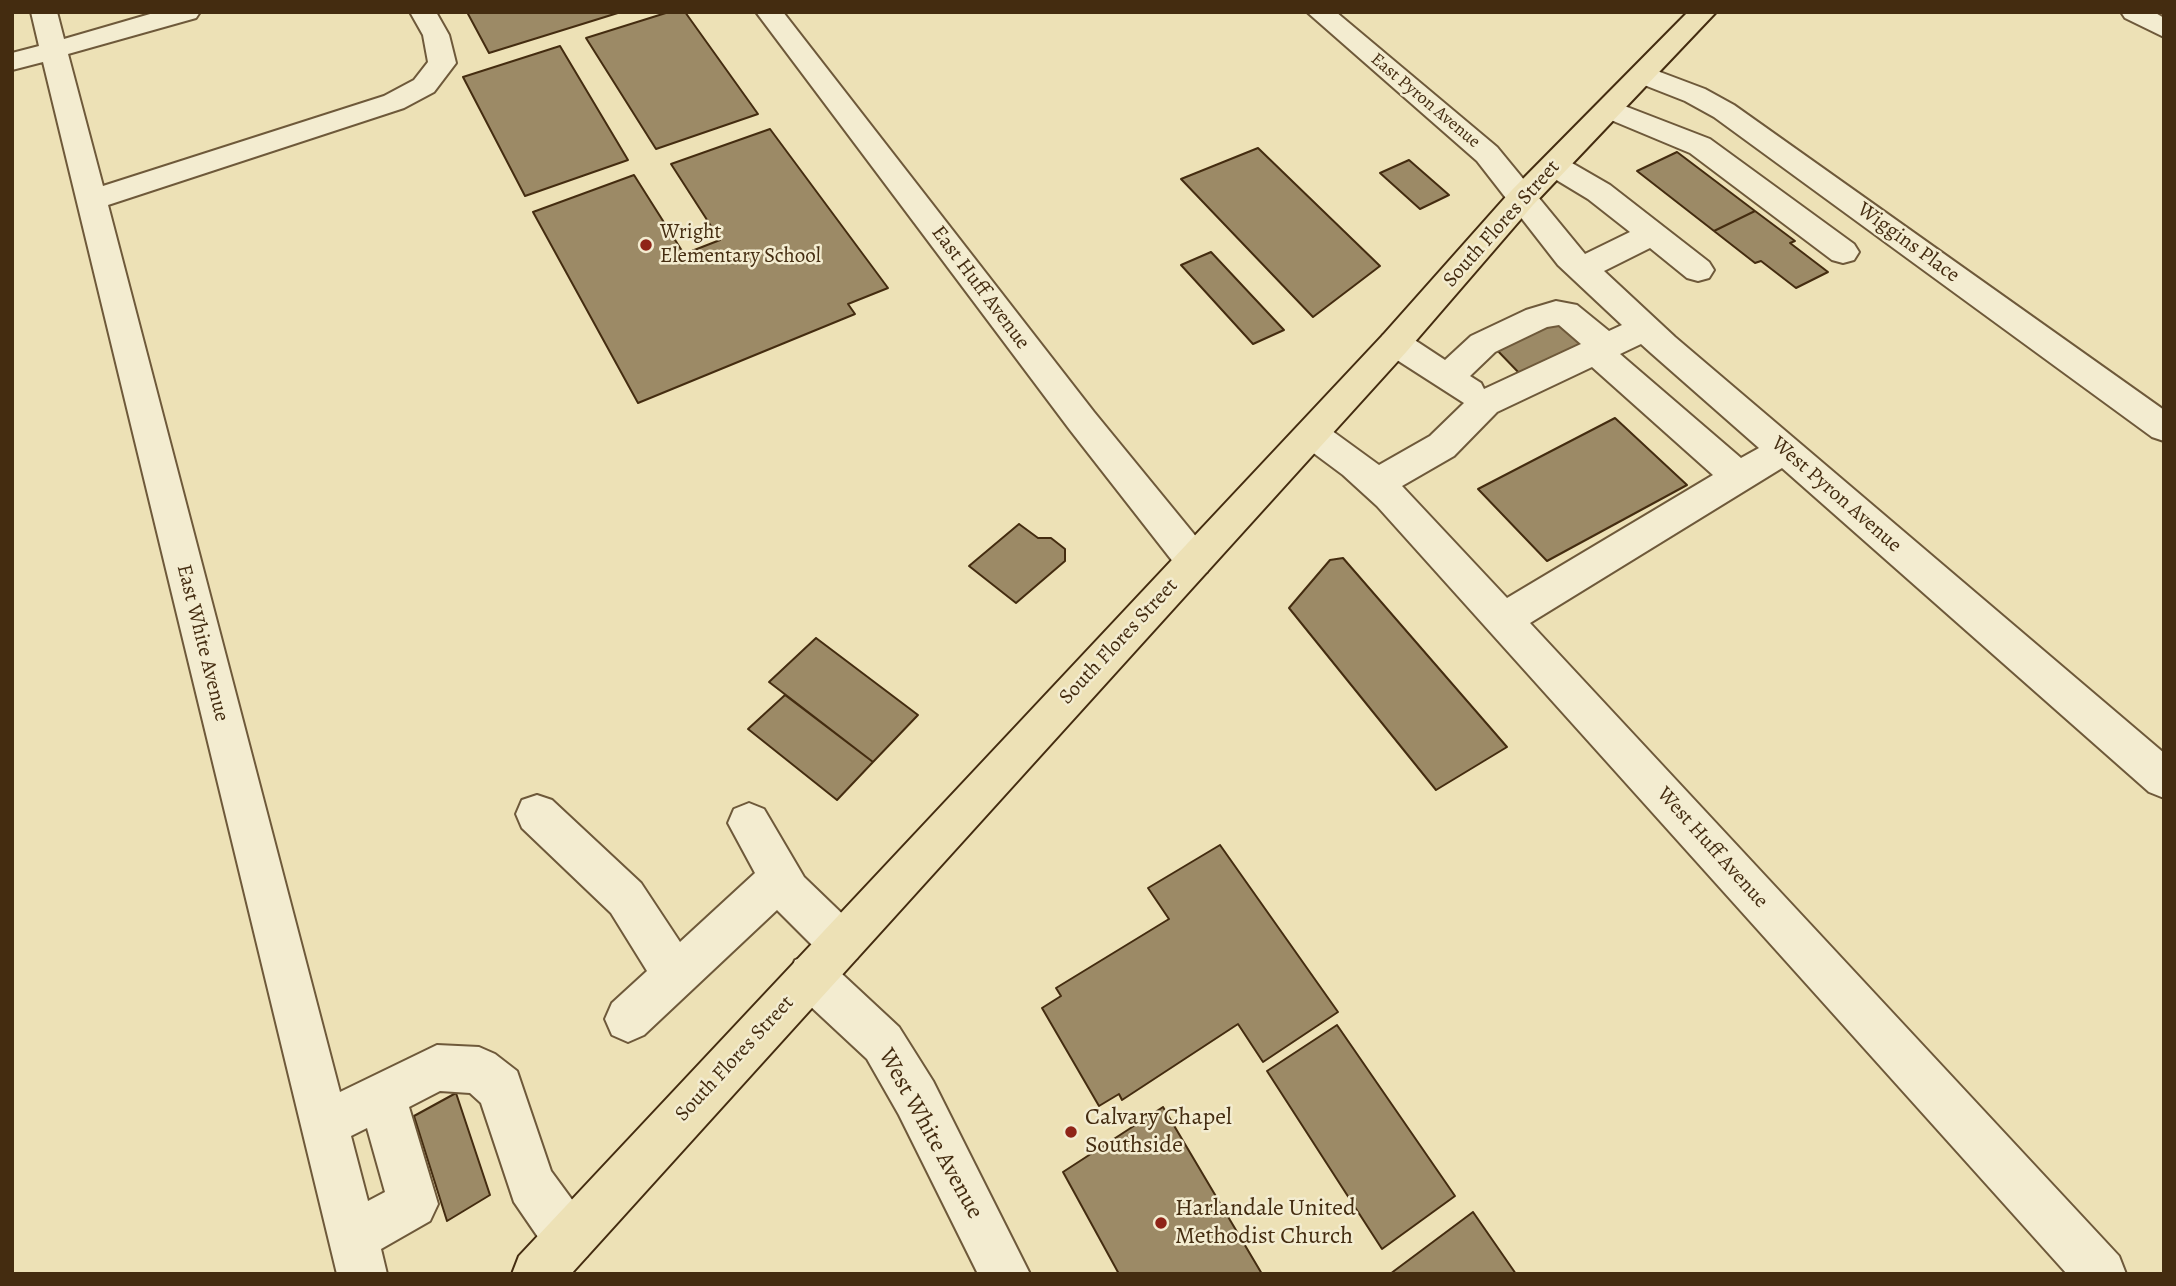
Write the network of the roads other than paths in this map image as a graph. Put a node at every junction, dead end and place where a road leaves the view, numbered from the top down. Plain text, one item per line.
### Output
1 (44, 12) edge
2 (187, 12) edge
3 (424, 12) edge
4 (769, 12) edge
5 (1320, 12) edge
6 (1703, 12) edge
7 (2134, 12) edge
8 (2164, 29) edge
9 (54, 50) junction
10 (12, 62) edge
11 (1644, 75) junction
12 (1609, 109) junction
13 (1781, 152) junction
14 (1555, 166) junction
15 (1737, 173) junction
16 (1522, 198) junction
17 (91, 200) junction
18 (1652, 234) junction
19 (1843, 252) dead end
20 (1582, 269) junction
21 (1698, 270) dead end
22 (1644, 328) junction
23 (1395, 343) junction
24 (1602, 350) junction
25 (1447, 377) junction
26 (1485, 403) junction
27 (2164, 428) edge
28 (1312, 433) junction
29 (1784, 450) junction
30 (1738, 476) junction
31 (1376, 484) junction
32 (1194, 561) junction
33 (1503, 620) junction
34 (2164, 779) edge
35 (537, 814) dead end
36 (749, 823) dead end
37 (780, 879) junction
38 (841, 943) junction
39 (676, 976) junction
40 (811, 976) junction
41 (628, 1019) dead end
42 (382, 1096) junction
43 (323, 1125) junction
44 (569, 1238) junction
45 (356, 1256) edge
46 (537, 1274) edge
47 (1005, 1274) edge
48 (2101, 1274) edge

1 - 9 street, East White Avenue
2 - 9 street
3 - 17 street
4 - 32 street, East Huff Avenue
5 - 16 street, East Pyron Avenue
6 - 11 main road, South Flores Street
7 - 8 street
9 - 10 street
9 - 17 street, East White Avenue
11 - 12 main road, South Flores Street
11 - 13 street, Wiggins Place
12 - 14 main road, South Flores Street
12 - 15 street
13 - 15 street
13 - 27 street, Wiggins Place
14 - 16 main road, South Flores Street
14 - 18 street
15 - 19 street
16 - 20 street, West Pyron Avenue
16 - 23 main road, South Flores Street
17 - 43 street, East White Avenue
18 - 20 street
18 - 21 street
20 - 22 street, West Pyron Avenue
22 - 24 street
22 - 29 street, West Pyron Avenue
23 - 25 street
23 - 28 main road, South Flores Street
24 - 25 street
24 - 26 street
24 - 30 street
25 - 26 street
26 - 31 street
28 - 31 street, West Huff Avenue
28 - 32 main road, South Flores Street
29 - 30 street
29 - 34 street, West Pyron Avenue
30 - 33 street
31 - 33 street, West Huff Avenue
32 - 38 main road, South Flores Street
33 - 48 street, West Huff Avenue
35 - 39 street
36 - 37 street
37 - 38 street
37 - 39 street
38 - 40 main road, South Flores Street
39 - 41 street
40 - 44 main road, South Flores Street
40 - 47 street, West White Avenue
42 - 43 street
42 - 44 street
42 - 45 street
43 - 45 street, East White Avenue
44 - 46 main road, South Flores Street

